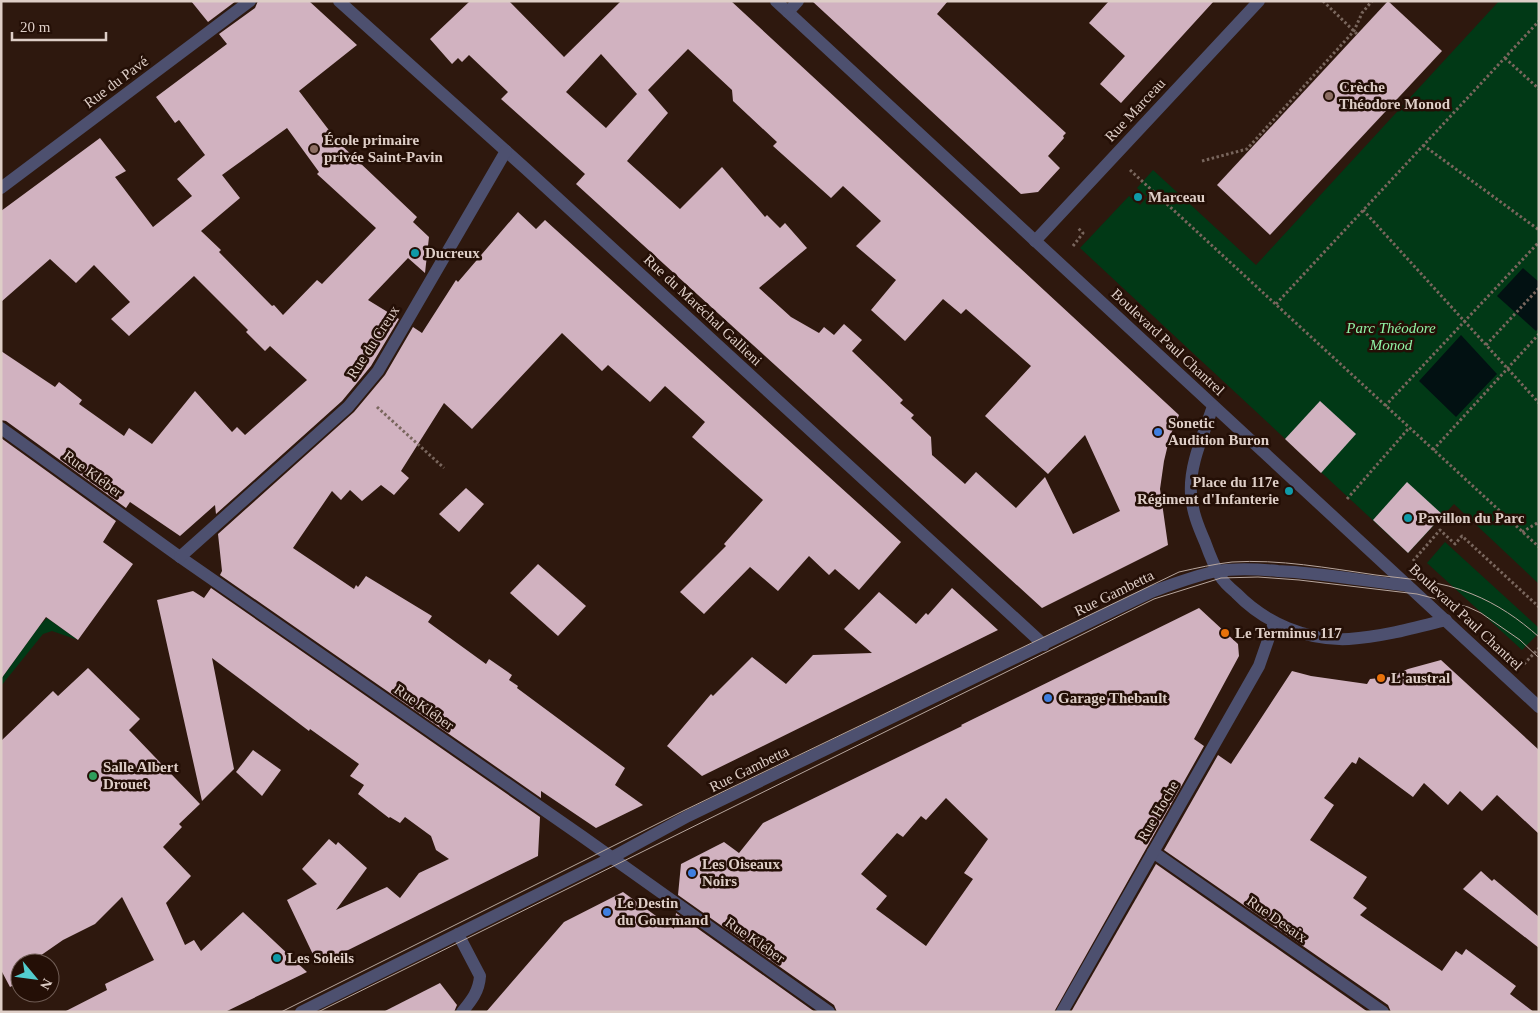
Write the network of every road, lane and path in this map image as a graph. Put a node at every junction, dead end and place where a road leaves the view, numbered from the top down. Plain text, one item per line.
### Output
1 (250, 1) edge
2 (339, 1) edge
3 (776, 1) edge
4 (798, 1) edge
5 (1259, 1) edge
6 (1323, 1) edge
7 (1372, 1) edge
8 (788, 12) junction
9 (1539, 21) edge
10 (1356, 32) junction
11 (1505, 58) junction
12 (1539, 89) edge
13 (1423, 145) junction
14 (506, 151) junction
15 (1115, 156) junction
16 (1202, 161) dead end
17 (1, 188) edge
18 (1364, 210) junction
19 (1539, 230) edge
20 (1036, 241) junction
21 (1539, 242) edge
22 (1539, 288) edge
23 (1276, 304) junction
24 (1464, 321) junction
25 (1539, 334) edge
26 (1486, 345) junction
27 (1508, 369) junction
28 (360, 392) junction
29 (1539, 403) edge
30 (1213, 406) junction
31 (1386, 406) junction
32 (1, 428) edge
33 (1409, 428) junction
34 (1433, 450) junction
35 (444, 468) dead end
36 (1343, 503) dead end
37 (1539, 522) edge
38 (1522, 532) junction
39 (1539, 547) edge
40 (180, 557) junction
41 (1218, 571) junction
42 (1403, 582) junction
43 (1539, 608) edge
44 (1446, 620) junction
45 (1274, 622) junction
46 (1044, 645) junction
47 (1539, 707) edge
48 (1153, 852) junction
49 (611, 858) junction
50 (458, 934) junction
51 (301, 1012) edge
52 (462, 1012) edge
53 (829, 1012) edge
54 (1062, 1012) edge
55 (1383, 1012) edge

1 - 17 street, Rue du Pavé
2 - 14 street, Rue du Maréchal Gallieni
3 - 8 street, Boulevard Paul Chantrel
4 - 8 street
5 - 15 street, Rue Marceau
6 - 10 path
7 - 10 path
8 - 20 street, Boulevard Paul Chantrel
9 - 11 path
10 - 16 path
11 - 12 path
11 - 13 path
13 - 18 path
13 - 19 path
14 - 28 street, Rue du Creux
14 - 46 street, Rue du Maréchal Gallieni
15 - 20 street, Rue Marceau
15 - 23 path
18 - 23 path
18 - 24 path
20 - 30 street, Boulevard Paul Chantrel
21 - 24 path
22 - 26 path
23 - 31 path
24 - 26 path
24 - 31 path
25 - 27 path
26 - 27 path
27 - 29 path
27 - 34 path
28 - 35 path
28 - 40 street, Rue du Creux
30 - 41 street
30 - 42 street, Boulevard Paul Chantrel
31 - 33 path
32 - 40 street, Rue Kléber
33 - 34 path
33 - 36 path
34 - 38 path
37 - 38 path
38 - 39 path
40 - 49 street, Rue Kléber
41 - 42 street, Rue Gambetta
41 - 45 street
41 - 46 street, Rue Gambetta
42 - 43 path
42 - 44 street, Boulevard Paul Chantrel
44 - 45 street
44 - 47 street, Boulevard Paul Chantrel
45 - 48 street, Rue Hoche
46 - 49 street, Rue Gambetta
48 - 54 street, Rue Hoche
48 - 55 street, Rue Desaix
49 - 50 street, Rue Gambetta
49 - 53 street, Rue Kléber
50 - 51 street, Rue Gambetta
50 - 52 street

